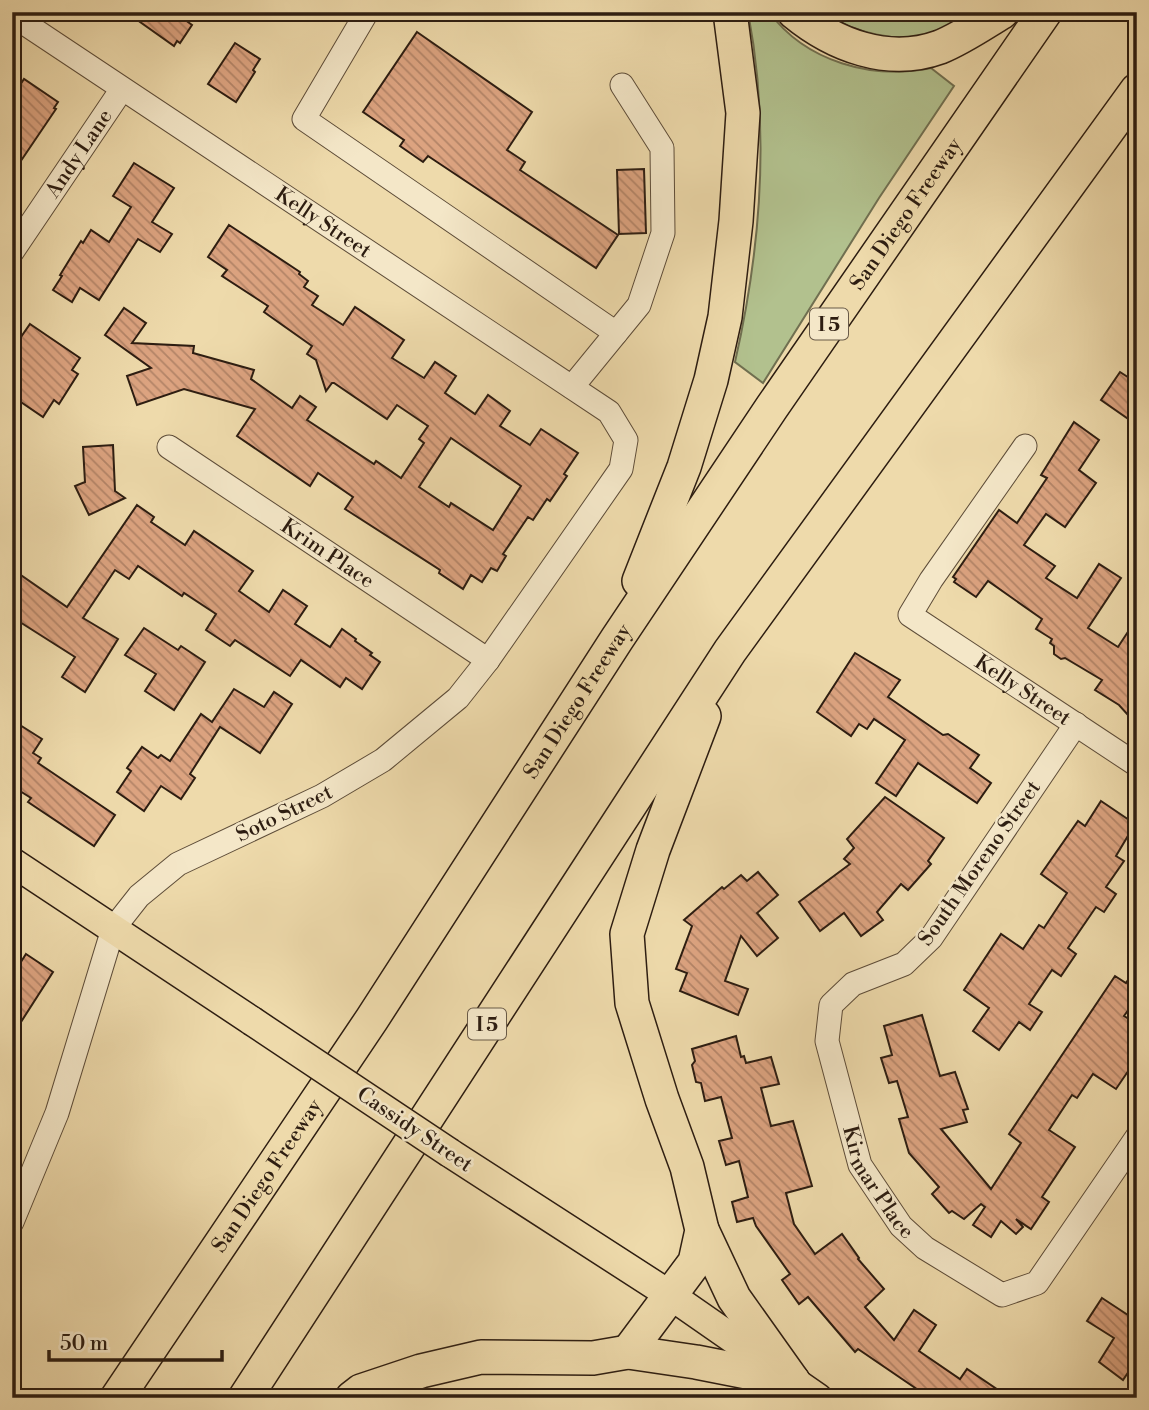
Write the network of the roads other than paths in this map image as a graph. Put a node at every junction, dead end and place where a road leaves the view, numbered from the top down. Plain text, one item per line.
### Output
1 (367, 12) edge
2 (730, 12) edge
3 (794, 12) edge
4 (1002, 12) edge
5 (1045, 12) edge
6 (12, 15) edge
7 (622, 85) dead end
8 (122, 89) junction
9 (1137, 90) edge
10 (12, 253) edge
11 (616, 333) junction
12 (572, 387) junction
13 (626, 440) joint
14 (1025, 446) dead end
15 (169, 447) dead end
16 (617, 639) junction
17 (730, 651) junction
18 (488, 660) junction
19 (1076, 724) junction
20 (1137, 765) edge
21 (12, 862) edge
22 (113, 929) junction
23 (831, 1005) joint
24 (1137, 1137) edge
25 (12, 1222) edge
26 (702, 1230) junction
27 (670, 1296) junction
28 (628, 1352) junction
29 (805, 1389) edge
30 (117, 1398) edge
31 (245, 1398) edge
32 (352, 1398) edge

1 - 11 street
2 - 16 highway
3 - 4 highway
5 - 16 highway, San Diego Freeway / I 5
6 - 8 street, Kelly Street
7 - 11 street
8 - 10 street, Andy Lane
8 - 12 street, Kelly Street
9 - 17 highway, I 5
11 - 12 street
12 - 13 street, Kelly Street
13 - 18 street, Soto Street
14 - 19 street, Kelly Street
15 - 18 street, Krim Place
16 - 30 highway, San Diego Freeway / I 5
17 - 26 highway
17 - 31 highway, I 5
18 - 22 street, Soto Street
19 - 20 street, Kelly Street
19 - 23 street, South Moreno Street
21 - 22 main road, Cassidy Street
22 - 25 street, Soto Street
22 - 27 main road, Cassidy Street, bridge
23 - 24 street, Kirmar Place
26 - 27 highway
26 - 29 highway
27 - 28 highway
27 - 29 main road, Cassidy Street
28 - 29 highway
28 - 32 highway

